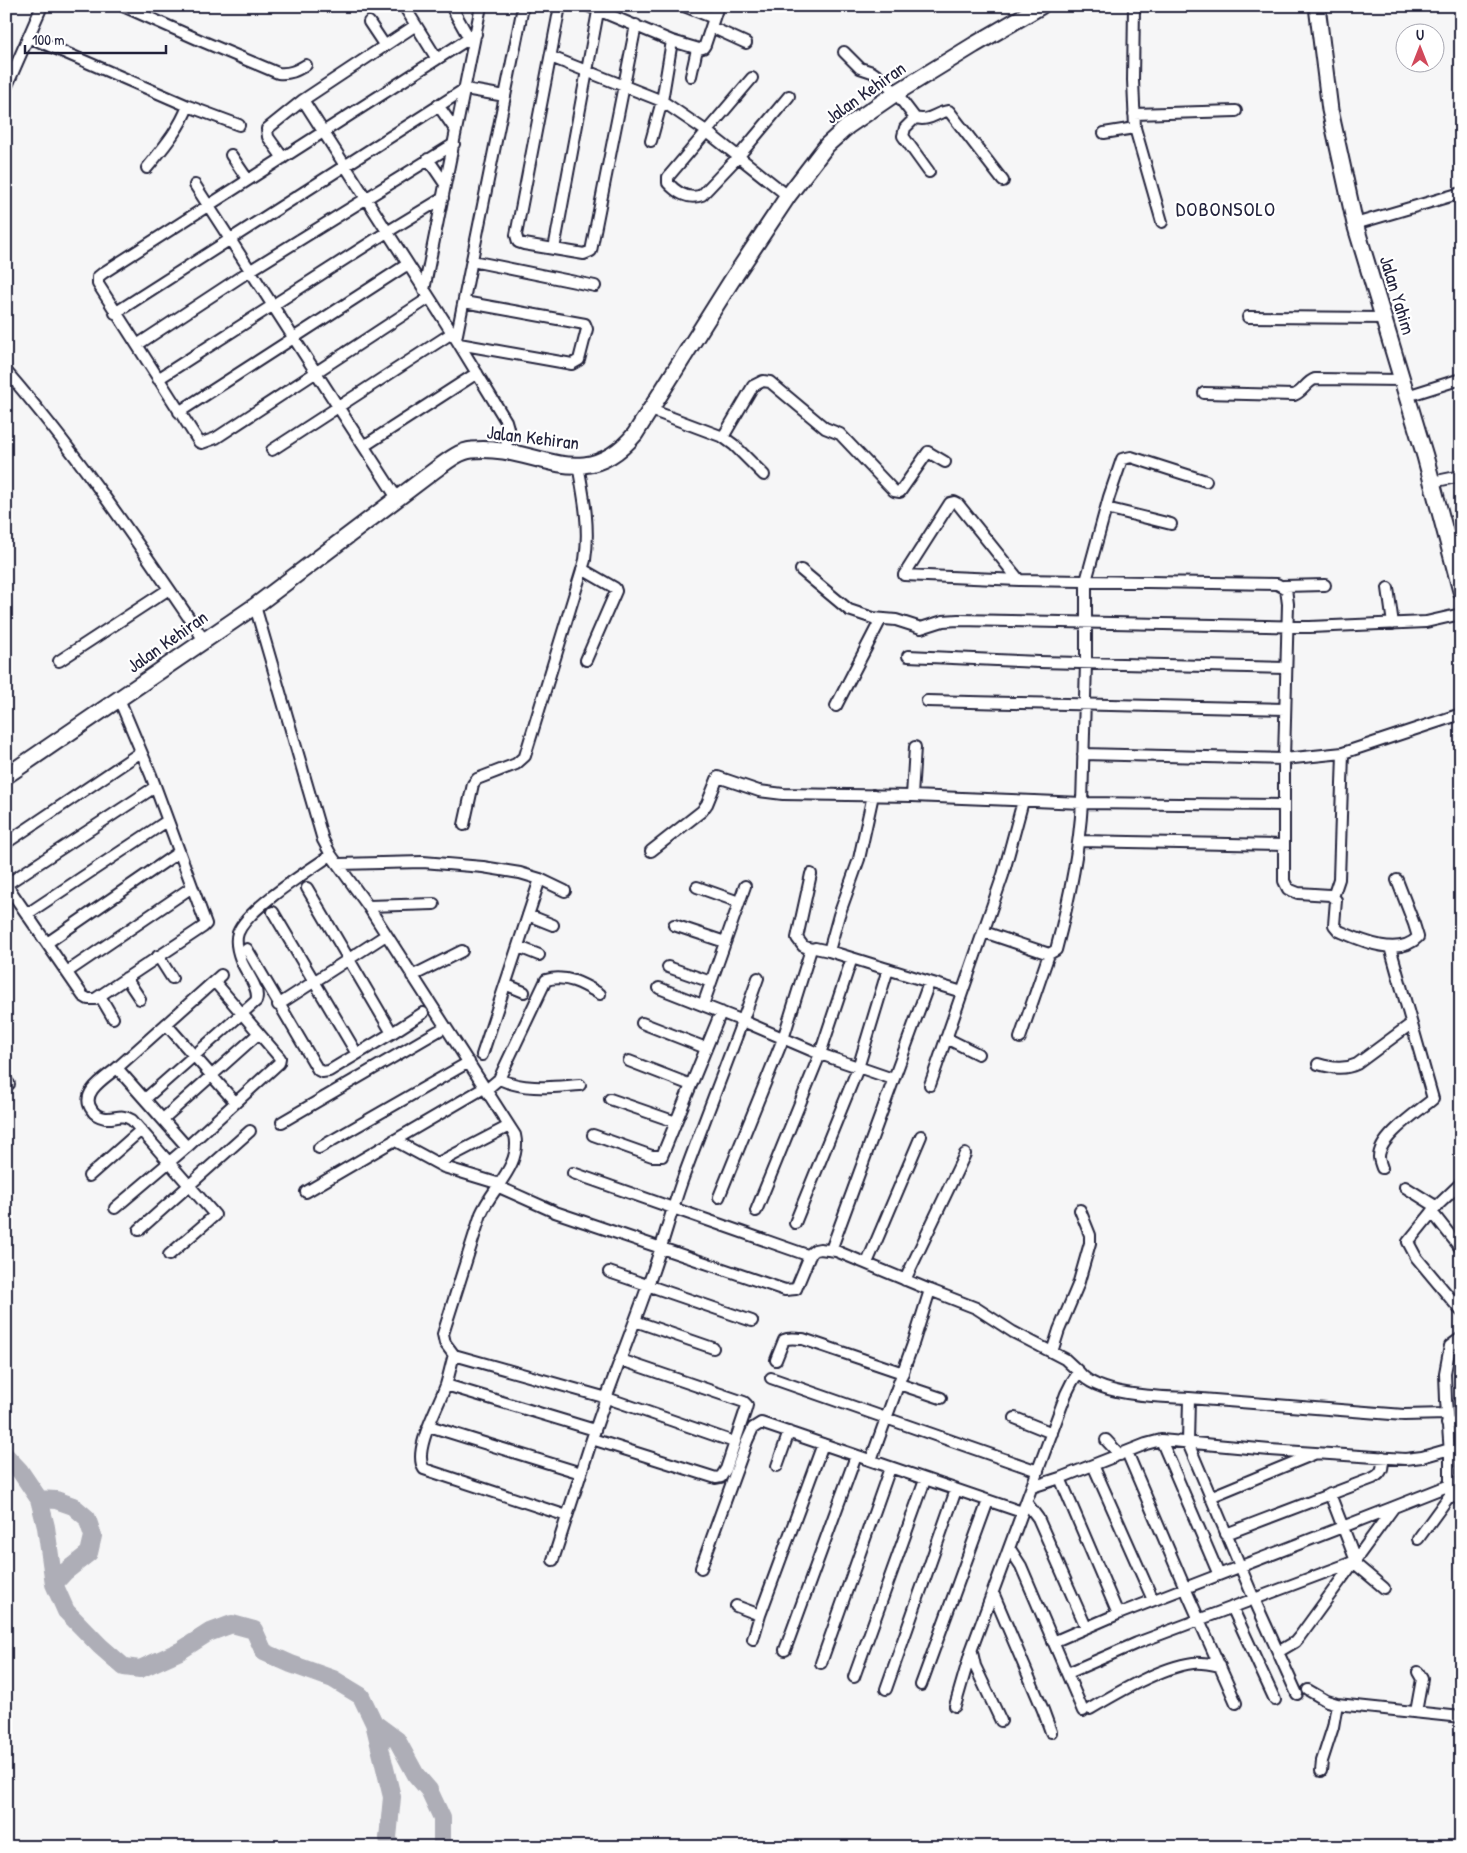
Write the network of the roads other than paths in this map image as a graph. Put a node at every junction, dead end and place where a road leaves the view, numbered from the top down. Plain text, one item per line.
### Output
1 (42, 6) edge
2 (123, 6) edge
3 (404, 6) edge
4 (451, 6) edge
5 (481, 6) edge
6 (560, 6) edge
7 (684, 6) edge
8 (718, 6) edge
9 (1042, 6) edge
10 (1134, 6) edge
11 (1317, 6) edge
12 (523, 7) edge
13 (595, 7) edge
14 (369, 22) dead end
15 (712, 23) junction
16 (416, 25) junction
17 (636, 25) junction
18 (472, 36) junction
19 (29, 37) junction
20 (672, 41) junction
21 (746, 43) dead end
22 (385, 46) junction
23 (696, 49) junction
24 (844, 52) dead end
25 (551, 57) junction
26 (437, 59) junction
27 (306, 65) dead end
28 (587, 70) junction
29 (691, 76) dead end
30 (752, 78) dead end
31 (624, 85) junction
32 (6, 88) edge
33 (465, 89) junction
34 (896, 93) junction
35 (505, 96) junction
36 (790, 96) dead end
37 (303, 100) junction
38 (662, 101) junction
39 (438, 105) junction
40 (188, 106) junction
41 (1236, 111) dead end
42 (1134, 114) junction
43 (915, 118) junction
44 (239, 125) dead end
45 (1135, 128) junction
46 (456, 131) junction
47 (706, 131) junction
48 (323, 132) junction
49 (1104, 134) dead end
50 (650, 141) dead end
51 (454, 144) junction
52 (231, 154) dead end
53 (738, 156) junction
54 (283, 158) junction
55 (428, 159) junction
56 (344, 165) junction
57 (147, 168) dead end
58 (929, 172) dead end
59 (248, 180) junction
60 (1003, 181) dead end
61 (446, 184) junction
62 (194, 185) dead end
63 (1461, 193) edge
64 (788, 196) junction
65 (365, 198) junction
66 (443, 198) junction
67 (209, 206) junction
68 (1162, 222) dead end
69 (1355, 224) junction
70 (387, 232) junction
71 (230, 238) junction
72 (554, 249) junction
73 (472, 261) junction
74 (408, 264) junction
75 (251, 270) junction
76 (595, 286) dead end
77 (427, 294) junction
78 (464, 302) junction
79 (272, 304) junction
80 (115, 313) junction
81 (1248, 316) dead end
82 (1384, 318) junction
83 (294, 338) junction
84 (456, 339) junction
85 (136, 345) junction
86 (6, 371) edge
87 (316, 371) junction
88 (477, 373) junction
89 (158, 379) junction
90 (1461, 379) edge
91 (1402, 380) junction
92 (1204, 393) dead end
93 (1407, 396) junction
94 (338, 406) junction
95 (651, 410) junction
96 (180, 412) junction
97 (723, 437) junction
98 (364, 446) junction
99 (272, 450) dead end
100 (506, 451) junction
101 (945, 462) dead end
102 (578, 465) junction
103 (764, 475) dead end
104 (1461, 476) edge
105 (1206, 481) dead end
106 (1432, 482) junction
107 (398, 498) junction
108 (1106, 508) junction
109 (1172, 524) dead end
110 (582, 569) junction
111 (801, 570) dead end
112 (1019, 580) junction
113 (1086, 581) junction
114 (1325, 585) dead end
115 (1283, 586) junction
116 (1388, 588) dead end
117 (169, 589) junction
118 (1461, 591) edge
119 (255, 606) junction
120 (1461, 614) edge
121 (881, 619) junction
122 (1086, 622) junction
123 (1393, 624) junction
124 (1287, 627) junction
125 (204, 640) junction
126 (908, 656) dead end
127 (586, 660) dead end
128 (59, 661) dead end
129 (1086, 663) junction
130 (1286, 668) junction
131 (119, 699) junction
132 (927, 701) dead end
133 (1084, 704) junction
134 (836, 706) dead end
135 (1284, 709) junction
136 (1461, 714) edge
137 (915, 747) dead end
138 (141, 752) junction
139 (1343, 753) junction
140 (1083, 754) junction
141 (1284, 759) junction
142 (6, 776) edge
143 (155, 787) junction
144 (873, 795) junction
145 (912, 796) junction
146 (1023, 802) junction
147 (1082, 803) junction
148 (1284, 805) junction
149 (167, 821) junction
150 (464, 824) dead end
151 (1080, 841) junction
152 (6, 843) edge
153 (1284, 845) junction
154 (651, 851) dead end
155 (179, 852) junction
156 (331, 855) junction
157 (339, 864) junction
158 (810, 874) dead end
159 (540, 879) junction
160 (1396, 880) dead end
161 (6, 884) edge
162 (745, 886) dead end
163 (192, 887) junction
164 (696, 887) dead end
165 (306, 888) dead end
166 (565, 891) dead end
167 (1333, 897) junction
168 (739, 902) junction
169 (434, 904) dead end
170 (368, 906) junction
171 (273, 912) dead end
172 (27, 914) junction
173 (528, 915) junction
174 (553, 925) dead end
175 (674, 925) dead end
176 (984, 932) junction
177 (386, 935) junction
178 (725, 942) junction
179 (47, 944) junction
180 (519, 947) junction
181 (1390, 947) junction
182 (247, 949) dead end
183 (811, 949) junction
184 (462, 951) dead end
185 (829, 951) junction
186 (1049, 954) junction
187 (539, 955) dead end
188 (158, 956) junction
189 (852, 958) junction
190 (349, 959) junction
191 (668, 967) dead end
192 (888, 969) junction
193 (67, 972) junction
194 (412, 976) junction
195 (126, 978) junction
196 (172, 978) dead end
197 (758, 978) dead end
198 (314, 981) junction
199 (711, 982) junction
200 (929, 983) junction
201 (507, 984) junction
202 (659, 988) dead end
203 (524, 992) dead end
204 (962, 992) junction
205 (600, 994) dead end
206 (100, 996) junction
207 (140, 998) dead end
208 (278, 1005) junction
209 (703, 1005) junction
210 (721, 1012) junction
211 (423, 1013) dead end
212 (241, 1014) junction
213 (114, 1018) dead end
214 (743, 1021) junction
215 (642, 1023) dead end
216 (166, 1024) junction
217 (1411, 1024) junction
218 (446, 1027) junction
219 (392, 1033) junction
220 (258, 1034) junction
221 (946, 1038) junction
222 (1020, 1038) dead end
223 (783, 1039) junction
224 (706, 1048) junction
225 (194, 1054) junction
226 (357, 1054) junction
227 (820, 1054) junction
228 (978, 1054) dead end
229 (482, 1055) dead end
230 (629, 1061) dead end
231 (469, 1062) junction
232 (1318, 1064) dead end
233 (117, 1068) junction
234 (858, 1068) junction
235 (212, 1074) junction
236 (499, 1079) junction
237 (893, 1079) junction
238 (580, 1085) dead end
239 (691, 1085) junction
240 (930, 1085) dead end
241 (485, 1089) junction
242 (145, 1099) junction
243 (610, 1099) dead end
244 (236, 1102) junction
245 (163, 1119) junction
246 (282, 1122) dead end
247 (676, 1122) junction
248 (509, 1126) junction
249 (141, 1130) junction
250 (250, 1131) dead end
251 (593, 1135) dead end
252 (921, 1136) dead end
253 (394, 1140) junction
254 (187, 1146) junction
255 (319, 1148) dead end
256 (965, 1154) dead end
257 (170, 1162) junction
258 (438, 1164) junction
259 (1382, 1168) dead end
260 (573, 1174) dead end
261 (89, 1176) dead end
262 (1461, 1183) edge
263 (190, 1185) junction
264 (499, 1186) junction
265 (1405, 1187) dead end
266 (306, 1192) dead end
267 (719, 1197) dead end
268 (115, 1208) dead end
269 (674, 1208) junction
270 (1080, 1210) dead end
271 (1435, 1210) junction
272 (756, 1211) dead end
273 (795, 1223) dead end
274 (139, 1230) dead end
275 (662, 1247) junction
276 (1461, 1249) edge
277 (831, 1250) junction
278 (169, 1254) dead end
279 (810, 1256) junction
280 (867, 1264) junction
281 (609, 1272) dead end
282 (905, 1280) junction
283 (648, 1286) junction
284 (930, 1290) junction
285 (1461, 1311) edge
286 (635, 1321) junction
287 (752, 1321) dead end
288 (1461, 1338) edge
289 (713, 1348) dead end
290 (1052, 1352) junction
291 (454, 1355) junction
292 (621, 1360) junction
293 (776, 1360) dead end
294 (1079, 1372) junction
295 (903, 1373) junction
296 (770, 1378) dead end
297 (899, 1384) junction
298 (446, 1385) junction
299 (607, 1398) junction
300 (941, 1398) dead end
301 (1189, 1398) junction
302 (1015, 1418) dead end
303 (886, 1419) junction
304 (1447, 1419) junction
305 (1461, 1422) edge
306 (429, 1426) junction
307 (789, 1432) junction
308 (1052, 1433) junction
309 (594, 1434) junction
310 (1106, 1440) dead end
311 (1160, 1440) junction
312 (734, 1442) junction
313 (1188, 1443) junction
314 (823, 1444) junction
315 (1454, 1452) edge
316 (1318, 1453) junction
317 (1124, 1454) junction
318 (856, 1456) junction
319 (1383, 1457) junction
320 (871, 1460) junction
321 (1093, 1465) junction
322 (777, 1466) dead end
323 (890, 1468) junction
324 (1038, 1471) junction
325 (581, 1474) junction
326 (1060, 1478) junction
327 (926, 1480) junction
328 (1032, 1487) junction
329 (956, 1490) junction
330 (1450, 1490) junction
331 (1330, 1494) junction
332 (1210, 1497) junction
333 (1461, 1500) edge
334 (988, 1501) junction
335 (1026, 1502) junction
336 (1394, 1507) junction
337 (1022, 1512) junction
338 (567, 1516) junction
339 (1343, 1527) junction
340 (1226, 1534) junction
341 (1418, 1539) dead end
342 (1010, 1549) junction
343 (553, 1560) dead end
344 (1354, 1562) junction
345 (1240, 1567) junction
346 (701, 1568) dead end
347 (1219, 1575) junction
348 (1185, 1588) junction
349 (1384, 1588) dead end
350 (994, 1595) junction
351 (1254, 1599) junction
352 (1152, 1600) junction
353 (736, 1606) dead end
354 (1232, 1607) junction
355 (1118, 1614) junction
356 (760, 1615) junction
357 (1199, 1620) junction
358 (1086, 1627) junction
359 (753, 1639) dead end
360 (1053, 1642) junction
361 (785, 1650) dead end
362 (971, 1651) junction
363 (1278, 1652) junction
364 (821, 1663) dead end
365 (1220, 1666) junction
366 (1418, 1672) dead end
367 (1068, 1673) junction
368 (854, 1677) dead end
369 (921, 1685) dead end
370 (886, 1689) dead end
371 (1308, 1690) dead end
372 (1297, 1694) dead end
373 (1276, 1700) dead end
374 (1236, 1703) dead end
375 (1337, 1704) junction
376 (955, 1706) dead end
377 (1416, 1712) junction
378 (1461, 1717) edge
379 (1001, 1721) dead end
380 (1051, 1732) dead end
381 (1321, 1771) dead end

1 - 19 street
2 - 27 street
3 - 16 street
4 - 18 street
5 - 18 street
6 - 25 street
7 - 15 street
8 - 15 street
9 - 34 street, Jalan Kehiran
10 - 42 street
11 - 69 street, Jalan Yahim
12 - 35 street
13 - 17 street
13 - 28 street
14 - 22 street
15 - 21 street
15 - 23 street
16 - 22 street
16 - 26 street
17 - 20 street
17 - 31 street
18 - 26 street
18 - 33 street
19 - 32 street
19 - 40 street
20 - 23 street
20 - 38 street
22 - 37 street
23 - 29 street
24 - 34 street
25 - 28 street
25 - 72 street
26 - 48 street
28 - 31 street
28 - 72 street
30 - 47 street
31 - 38 street
31 - 72 street
33 - 35 street
33 - 39 street
33 - 46 street
34 - 43 street
34 - 64 street, Jalan Kehiran
35 - 73 street
36 - 53 street
37 - 48 street
37 - 54 street
38 - 47 street
38 - 50 street
39 - 46 street
39 - 56 street
40 - 44 street
40 - 57 street
41 - 42 street
42 - 45 street
43 - 58 street
43 - 60 street
45 - 49 street
45 - 68 street
46 - 51 street
47 - 53 street
47 - 53 street
48 - 54 street
48 - 56 street
51 - 55 street
51 - 61 street
52 - 59 street
53 - 64 street
54 - 59 street
55 - 61 street
55 - 65 street
56 - 65 street
56 - 71 street
59 - 67 street
61 - 66 street
62 - 67 street
63 - 69 street
64 - 95 street, Jalan Kehiran
65 - 70 street
65 - 75 street
66 - 70 street
66 - 77 street
67 - 71 street
67 - 80 street
69 - 82 street, Jalan Yahim
70 - 74 street
70 - 79 street
71 - 75 street
71 - 80 street
73 - 76 street
73 - 78 street
74 - 77 street
74 - 83 street
75 - 79 street
75 - 85 street
77 - 84 street
77 - 87 street
78 - 84 street
78 - 84 street
79 - 83 street
79 - 89 street
80 - 85 street
81 - 82 street
82 - 91 street, Jalan Yahim
83 - 87 street
83 - 96 street
84 - 88 street
84 - 94 street
85 - 89 street
86 - 117 street
87 - 94 street
87 - 96 street
88 - 98 street
88 - 100 street
89 - 96 street
90 - 93 street
91 - 92 street
91 - 93 street, Jalan Yahim
93 - 106 street, Jalan Yahim
94 - 98 street
94 - 99 street
95 - 97 street
95 - 102 street, Jalan Kehiran
97 - 101 street
97 - 103 street
98 - 107 street
100 - 102 street, Jalan Kehiran
100 - 107 street, Jalan Kehiran
102 - 110 street
104 - 106 street
105 - 108 street
106 - 118 street, Jalan Yahim
107 - 119 street, Jalan Kehiran
108 - 109 street
108 - 113 street
110 - 127 street
110 - 150 street
111 - 121 street
112 - 112 street
112 - 113 street
113 - 115 street
113 - 122 street
114 - 115 street
115 - 124 street
116 - 123 street
117 - 125 street
117 - 128 street
119 - 125 street, Jalan Kehiran
119 - 156 street
120 - 123 street
121 - 122 street
121 - 134 street
122 - 124 street
122 - 129 street
123 - 124 street
124 - 130 street
125 - 131 street, Jalan Kehiran
126 - 129 street
129 - 130 street
129 - 133 street
130 - 135 street
131 - 138 street
131 - 142 street, Jalan Kehiran
132 - 133 street
133 - 135 street
133 - 140 street
135 - 141 street
136 - 139 street
137 - 145 street
138 - 143 street
138 - 152 street
139 - 141 street
139 - 167 street
140 - 141 street
140 - 147 street
141 - 148 street
143 - 149 street
143 - 161 street
144 - 145 street
144 - 154 street
144 - 185 street
145 - 146 street
146 - 147 street
146 - 176 street
147 - 148 street
147 - 151 street
148 - 153 street
149 - 155 street
149 - 172 street
151 - 153 street
151 - 186 street
153 - 167 street
155 - 163 street
155 - 179 street
156 - 157 street
156 - 212 street
157 - 159 street
157 - 170 street
158 - 183 street
159 - 166 street
159 - 173 street
160 - 181 street
161 - 172 street
162 - 168 street
163 - 188 street
163 - 193 street
164 - 168 street
165 - 190 street
167 - 181 street
168 - 178 street
169 - 170 street
170 - 177 street
171 - 198 street
172 - 179 street
173 - 174 street
173 - 180 street
175 - 178 street
176 - 186 street
176 - 204 street
177 - 190 street
177 - 194 street
178 - 199 street
179 - 193 street
180 - 187 street
180 - 201 street
181 - 217 street
182 - 208 street
183 - 185 street
183 - 223 street
184 - 194 street
185 - 189 street
186 - 222 street
188 - 195 street
188 - 196 street
189 - 192 street
189 - 227 street
190 - 198 street
190 - 219 street
191 - 199 street
192 - 200 street
192 - 234 street
193 - 206 street
194 - 218 street
195 - 206 street
195 - 207 street
197 - 214 street
198 - 208 street
198 - 226 street
199 - 209 street
200 - 204 street
200 - 237 street
201 - 203 street
201 - 229 street
202 - 209 street
204 - 221 street
205 - 236 street
206 - 213 street
208 - 226 street
209 - 210 street
210 - 214 street
210 - 224 street
211 - 219 street
212 - 216 street
212 - 220 street
212 - 225 street
214 - 223 street
214 - 269 street
215 - 224 street
216 - 225 street
216 - 233 street
217 - 232 street
217 - 259 street
218 - 231 street
218 - 246 street
219 - 226 street
220 - 235 street
220 - 244 street
221 - 228 street
221 - 240 street
223 - 227 street
223 - 267 street
224 - 239 street
225 - 235 street
225 - 242 street
227 - 234 street
227 - 272 street
230 - 239 street
231 - 241 street
231 - 255 street
233 - 242 street
233 - 249 street
234 - 237 street
234 - 273 street
235 - 244 street
235 - 245 street
236 - 238 street
236 - 241 street
237 - 277 street
239 - 247 street
241 - 248 street
241 - 253 street
242 - 245 street
243 - 247 street
244 - 254 street
245 - 254 street
247 - 251 street
248 - 258 street
248 - 264 street
249 - 257 street
249 - 261 street
250 - 263 street
252 - 280 street
253 - 258 street
253 - 266 street
254 - 257 street
256 - 282 street
257 - 263 street
257 - 268 street
258 - 264 street
260 - 269 street
262 - 271 street
263 - 274 street
263 - 278 street
264 - 275 street
264 - 291 street
265 - 271 street
269 - 275 street
269 - 279 street
270 - 290 street
271 - 276 street
271 - 285 street
275 - 279 street
275 - 283 street
277 - 279 street
277 - 280 street
280 - 282 street
281 - 283 street
282 - 284 street
283 - 286 street
283 - 287 street
284 - 290 street
284 - 295 street
286 - 289 street
286 - 292 street
288 - 304 street
290 - 294 street
291 - 298 street
291 - 299 street
292 - 299 street
292 - 312 street
293 - 295 street
294 - 301 street
294 - 308 street
295 - 297 street
296 - 303 street
297 - 300 street
297 - 303 street
298 - 306 street
298 - 309 street
299 - 309 street
299 - 312 street
301 - 304 street
301 - 313 street
302 - 308 street
303 - 320 street
303 - 324 street
304 - 305 street
304 - 315 street
306 - 325 street
306 - 338 street
307 - 314 street
307 - 322 street
307 - 346 street
308 - 324 street
309 - 312 street
309 - 325 street
310 - 317 street
311 - 313 street
311 - 317 street
311 - 347 street
313 - 316 street
313 - 332 street
314 - 318 street
314 - 356 street
315 - 319 street
315 - 330 street
316 - 319 street
316 - 332 street
317 - 321 street
317 - 348 street
318 - 320 street
318 - 361 street
319 - 331 street
320 - 323 street
321 - 326 street
321 - 352 street
323 - 327 street
323 - 364 street
324 - 328 street
325 - 338 street
326 - 328 street
326 - 355 street
327 - 329 street
327 - 368 street
328 - 335 street
329 - 334 street
329 - 370 street
330 - 333 street
330 - 336 street
330 - 341 street
331 - 339 street
331 - 340 street
332 - 340 street
334 - 337 street
334 - 369 street
335 - 337 street
335 - 358 street
336 - 339 street
336 - 344 street
337 - 342 street
338 - 343 street
339 - 344 street
339 - 345 street
340 - 345 street
342 - 350 street
342 - 360 street
344 - 349 street
344 - 351 street
344 - 363 street
345 - 347 street
345 - 351 street
347 - 348 street
348 - 352 street
348 - 357 street
350 - 362 street
350 - 380 street
351 - 354 street
351 - 363 street
352 - 355 street
353 - 356 street
354 - 357 street
354 - 373 street
355 - 358 street
356 - 359 street
357 - 365 street
357 - 367 street
358 - 360 street
360 - 367 street
362 - 376 street
362 - 379 street
363 - 372 street
365 - 367 street
365 - 374 street
366 - 377 street
371 - 375 street
375 - 377 street
375 - 381 street
377 - 378 street

